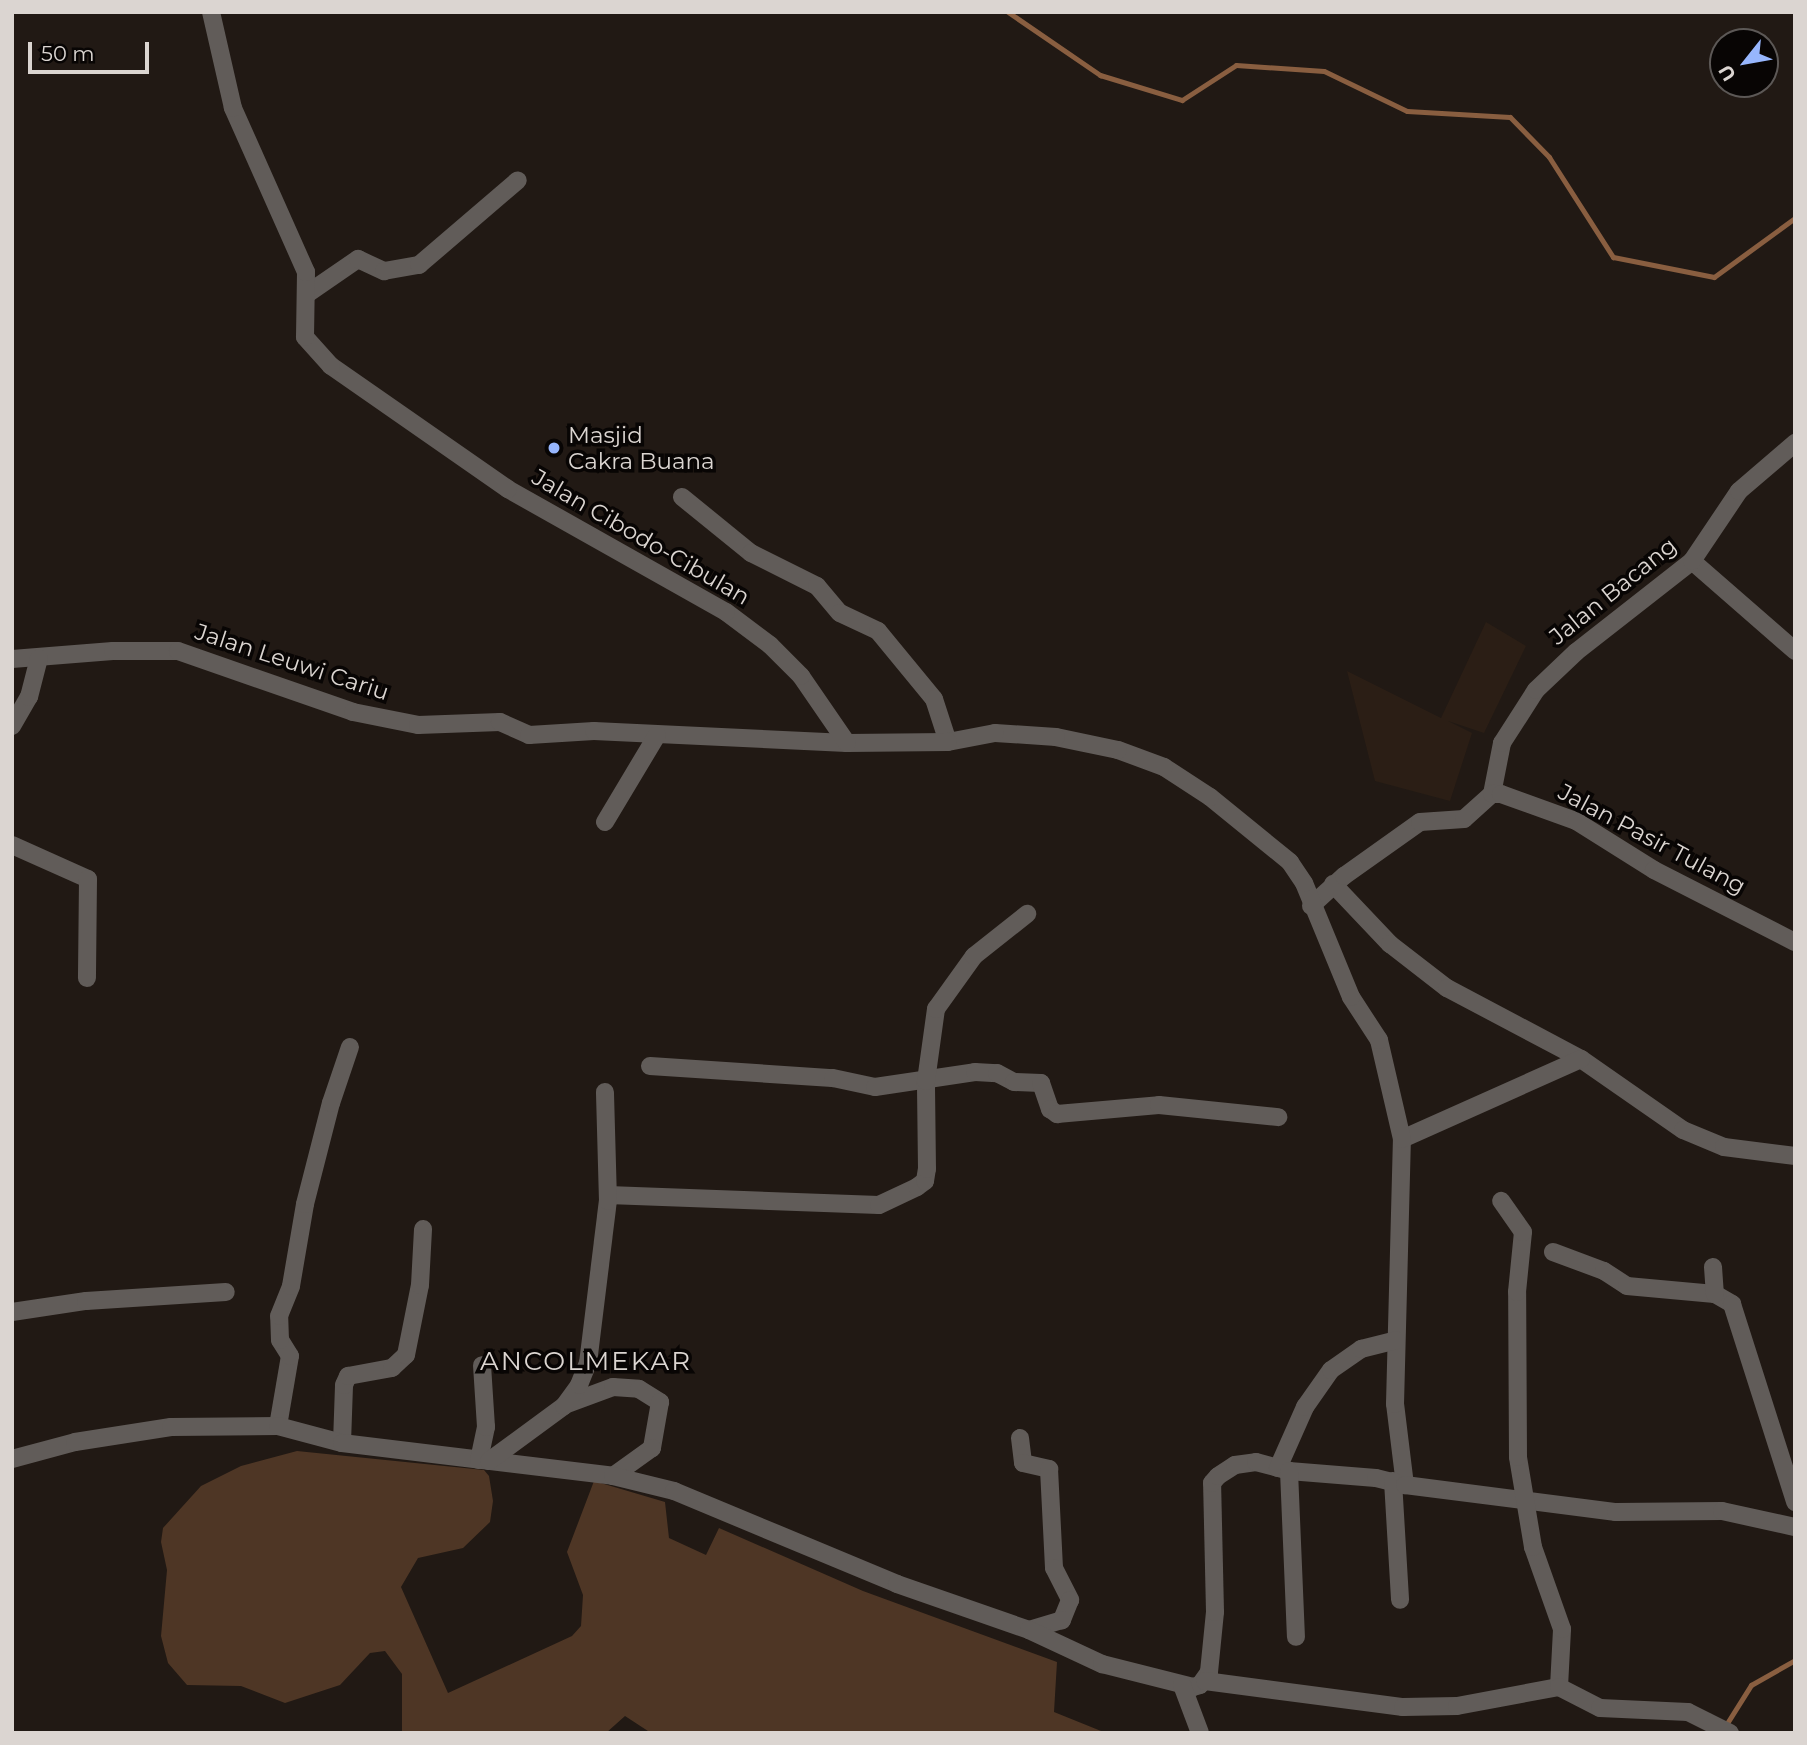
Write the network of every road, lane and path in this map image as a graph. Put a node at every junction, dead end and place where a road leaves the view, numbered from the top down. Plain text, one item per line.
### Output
1 (211, 12) edge
2 (518, 180) dead end
3 (307, 294) junction
4 (1795, 443) edge
5 (682, 497) dead end
6 (1692, 561) junction
7 (1795, 651) edge
8 (39, 658) junction
9 (12, 659) edge
10 (12, 726) edge
11 (657, 735) junction
12 (948, 742) junction
13 (847, 743) junction
14 (1492, 794) junction
15 (605, 822) dead end
16 (12, 845) edge
17 (1334, 884) junction
18 (1311, 906) junction
19 (1027, 914) dead end
20 (1795, 942) edge
21 (87, 978) dead end
22 (349, 1047) dead end
23 (1581, 1059) junction
24 (650, 1066) dead end
25 (926, 1081) junction
26 (605, 1092) dead end
27 (1279, 1117) dead end
28 (1402, 1139) junction
29 (1795, 1156) edge
30 (608, 1195) junction
31 (1501, 1201) dead end
32 (423, 1230) dead end
33 (1553, 1252) dead end
34 (1713, 1267) dead end
35 (226, 1292) dead end
36 (1715, 1294) junction
37 (12, 1312) edge
38 (1396, 1340) junction
39 (482, 1365) dead end
40 (564, 1406) junction
41 (278, 1426) junction
42 (1020, 1438) dead end
43 (342, 1443) junction
44 (12, 1459) edge
45 (484, 1461) junction
46 (1283, 1469) junction
47 (613, 1475) junction
48 (1399, 1483) junction
49 (1525, 1500) junction
50 (1795, 1502) edge
51 (1791, 1522) edge
52 (1400, 1600) dead end
53 (1029, 1630) junction
54 (1296, 1637) dead end
55 (1205, 1681) junction
56 (1182, 1685) junction
57 (1559, 1687) junction
58 (1200, 1733) edge
59 (1730, 1733) edge

1 - 3 street, Jalan Cibodo-Cibulan
2 - 3 street
3 - 13 street, Jalan Cibodo-Cibulan
4 - 6 street, Jalan Bacang
5 - 12 street
6 - 7 street
6 - 14 street, Jalan Bacang
8 - 9 street, Jalan Leuwi Cariu
8 - 10 street
8 - 11 street, Jalan Leuwi Cariu
11 - 13 street, Jalan Leuwi Cariu
11 - 15 street
12 - 13 street
12 - 18 street
14 - 17 street
14 - 20 street, Jalan Pasir Tulang
16 - 21 street
17 - 18 street
17 - 23 street
18 - 28 street
19 - 25 street
22 - 41 street
23 - 28 street
23 - 29 street
24 - 25 street
25 - 27 street
25 - 30 street
26 - 30 street
28 - 38 street
30 - 40 street
31 - 49 street
32 - 43 street
33 - 36 street
34 - 36 street
35 - 37 street
36 - 50 street
38 - 46 street
38 - 48 street
39 - 45 street
40 - 45 street
40 - 47 street
41 - 43 street
41 - 44 street
42 - 53 street
43 - 45 street
45 - 47 street
46 - 48 street
46 - 54 street
46 - 55 street
47 - 53 street
48 - 49 street
48 - 52 street
49 - 51 street
49 - 57 street
53 - 56 street
55 - 56 street
55 - 57 street
56 - 58 street
57 - 59 street

